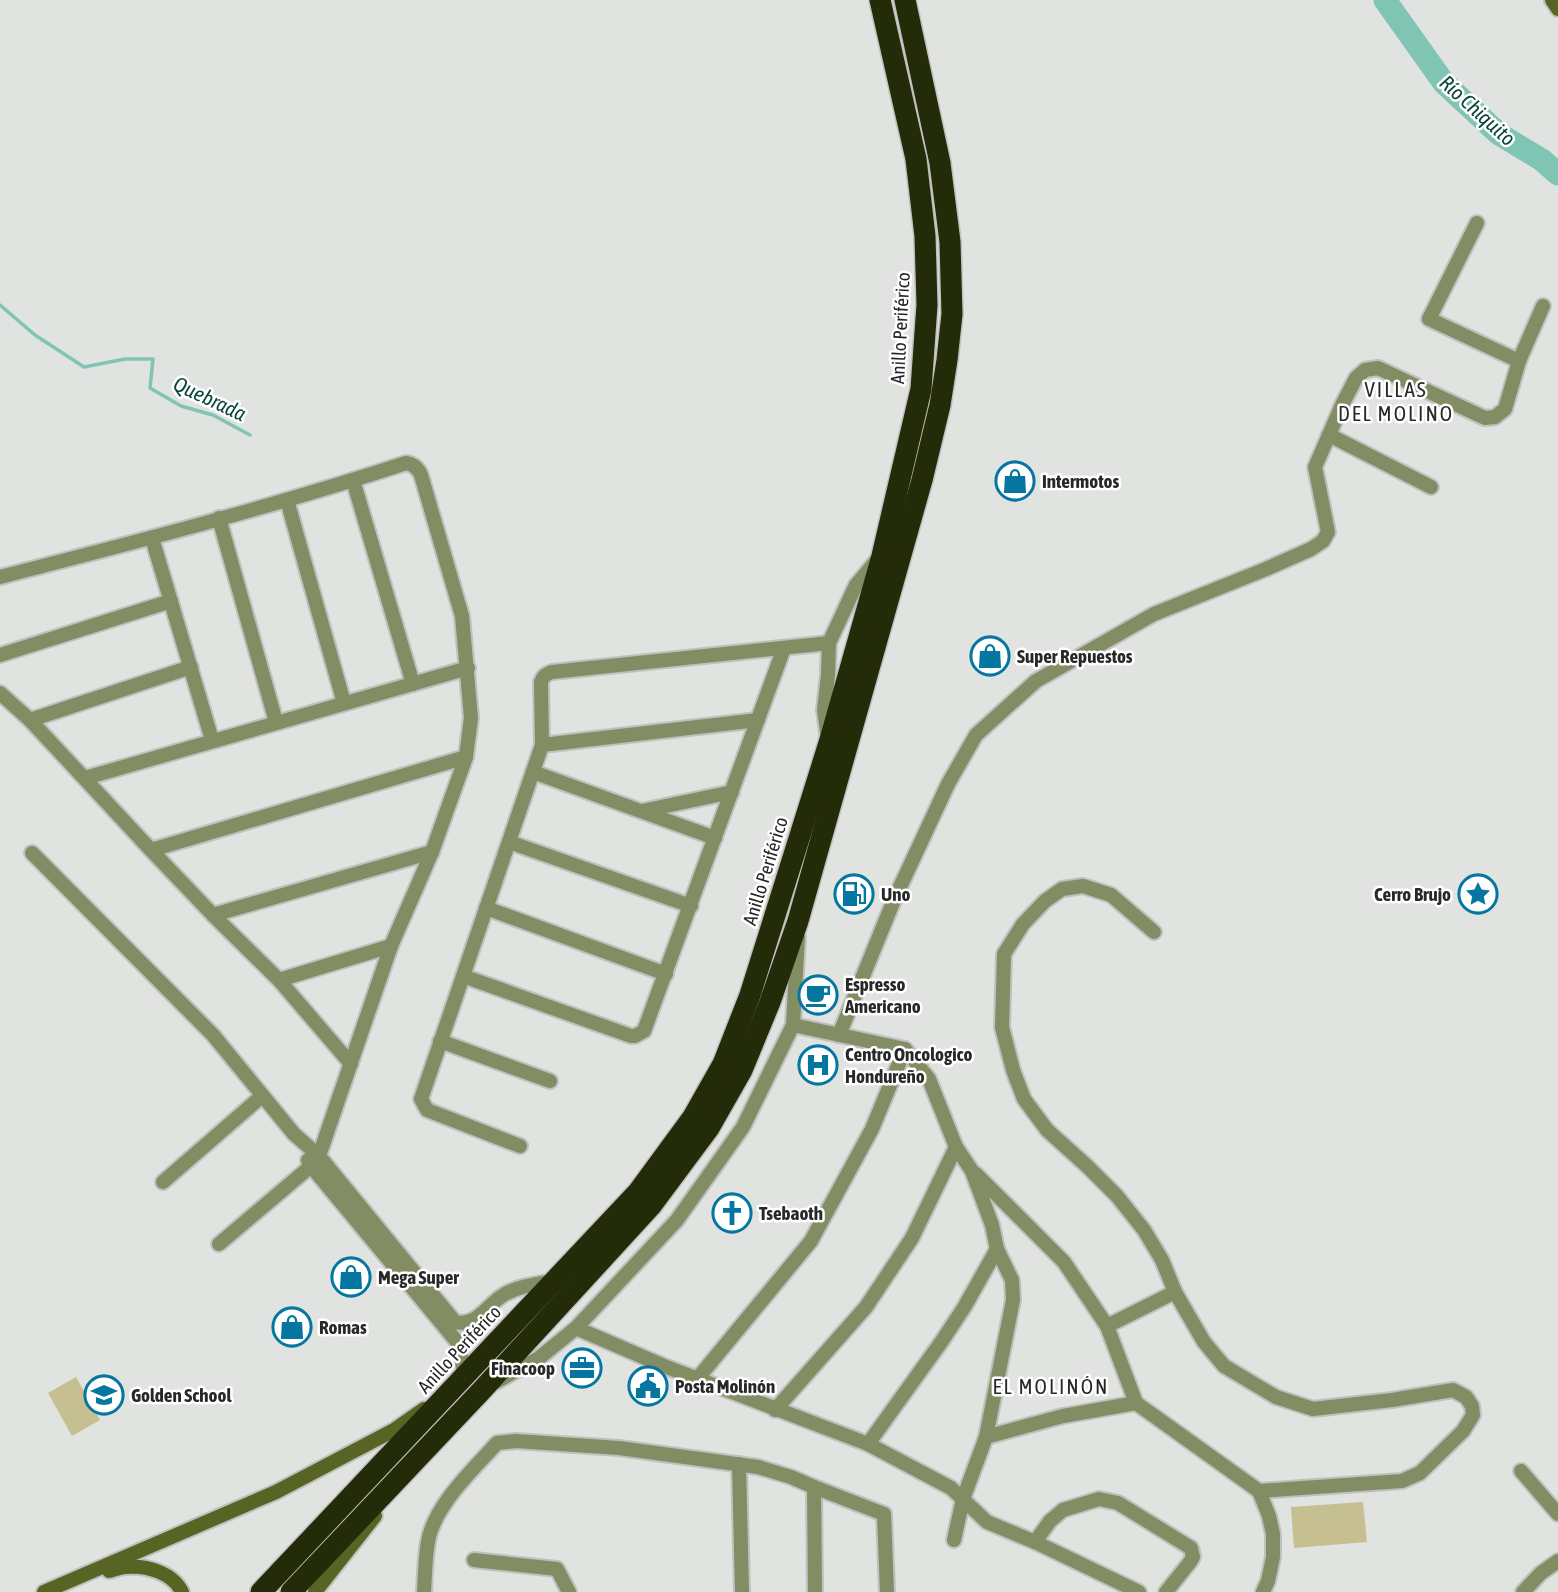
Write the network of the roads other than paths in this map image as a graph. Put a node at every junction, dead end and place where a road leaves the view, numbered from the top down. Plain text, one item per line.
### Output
1 (880, 0) edge
2 (905, 0) edge
3 (1552, 0) edge
4 (1558, 9) edge
5 (1477, 223) dead end
6 (1543, 306) dead end
7 (1519, 361) junction
8 (1329, 435) junction
9 (353, 481) junction
10 (1431, 487) dead end
11 (287, 500) junction
12 (219, 518) junction
13 (152, 538) junction
14 (882, 556) junction
15 (0, 577) edge
16 (171, 601) junction
17 (829, 643) junction
18 (785, 648) junction
19 (0, 655) edge
20 (191, 667) junction
21 (468, 668) junction
22 (413, 684) junction
23 (0, 693) edge
24 (344, 703) junction
25 (30, 720) junction
26 (758, 720) junction
27 (276, 722) junction
28 (212, 740) junction
29 (829, 743) junction
30 (542, 745) junction
31 (466, 757) junction
32 (533, 772) junction
33 (85, 778) junction
34 (732, 792) junction
35 (640, 811) junction
36 (715, 838) junction
37 (509, 842) junction
38 (151, 850) junction
39 (432, 852) junction
40 (32, 853) dead end
41 (691, 906) junction
42 (486, 908) junction
43 (213, 915) junction
44 (798, 921) junction
45 (1154, 932) dead end
46 (391, 946) junction
47 (666, 974) junction
48 (463, 976) junction
49 (279, 980) junction
50 (793, 1025) junction
51 (839, 1035) junction
52 (440, 1041) junction
53 (905, 1049) junction
54 (351, 1064) junction
55 (550, 1081) dead end
56 (262, 1096) junction
57 (520, 1146) dead end
58 (956, 1147) junction
59 (315, 1161) junction
60 (972, 1171) junction
61 (163, 1182) dead end
62 (1016, 1216) junction
63 (992, 1225) junction
64 (219, 1244) dead end
65 (997, 1249) junction
66 (552, 1281) junction
67 (1175, 1292) junction
68 (464, 1324) junction
69 (1107, 1326) junction
70 (576, 1328) junction
71 (458, 1343) junction
72 (698, 1378) junction
73 (461, 1381) junction
74 (483, 1389) junction
75 (1136, 1403) junction
76 (775, 1410) junction
77 (986, 1437) junction
78 (434, 1442) junction
79 (868, 1444) junction
80 (739, 1464) junction
81 (1521, 1471) dead end
82 (814, 1487) junction
83 (1259, 1491) junction
84 (963, 1499) junction
85 (1558, 1514) edge
86 (954, 1540) dead end
87 (1035, 1542) junction
88 (474, 1560) dead end
89 (1558, 1561) edge
90 (76, 1578) junction
91 (44, 1592) edge
92 (183, 1592) edge
93 (261, 1592) edge
94 (291, 1592) edge
95 (315, 1592) edge
96 (424, 1592) edge
97 (569, 1592) edge
98 (742, 1592) edge
99 (815, 1592) edge
100 (887, 1592) edge
101 (1139, 1592) edge
102 (1166, 1592) edge
103 (1263, 1592) edge
104 (1522, 1592) edge

1 - 14 highway, Anillo Periférico
2 - 44 highway
3 - 4 street
5 - 7 street
6 - 7 street
7 - 8 street
8 - 10 street
8 - 51 street
9 - 11 street
9 - 21 street
9 - 22 street
11 - 12 street
11 - 24 street
12 - 13 street
12 - 27 street
13 - 15 street
13 - 16 street
14 - 17 street
14 - 29 highway, Anillo Periférico
16 - 19 street
16 - 20 street
17 - 18 street
17 - 29 street
18 - 26 street
18 - 30 street
20 - 25 street
20 - 28 street
21 - 22 street
21 - 31 street
22 - 24 street
23 - 25 street
24 - 27 street
25 - 33 street
26 - 30 street
26 - 34 street
27 - 28 street
28 - 33 street
29 - 66 highway, Anillo Periférico
30 - 32 street
31 - 38 street
31 - 39 street
32 - 35 street
32 - 37 street
33 - 38 street
34 - 35 street
34 - 36 street
35 - 36 street
36 - 41 street
37 - 41 street
37 - 42 street
38 - 43 street
39 - 43 street
39 - 46 street
40 - 56 street
41 - 47 street
42 - 47 street
42 - 48 street
43 - 49 street
44 - 50 street
44 - 74 highway
45 - 67 street
46 - 49 street
46 - 54 street
47 - 48 street
48 - 52 street
49 - 54 street
50 - 51 street
50 - 70 street
51 - 53 street
52 - 55 street
52 - 57 street
53 - 58 street
53 - 72 street
54 - 59 street
56 - 59 street
56 - 61 street
58 - 60 street
58 - 76 street
59 - 64 street
59 - 68 street
59 - 71 street
60 - 62 street
60 - 63 street
62 - 63 street
62 - 69 street
63 - 65 street
65 - 77 street
65 - 79 street
66 - 68 street
66 - 73 highway, Anillo Periférico
67 - 69 street
67 - 83 street
68 - 71 street
69 - 75 street
70 - 72 street
70 - 74 street
71 - 73 street
72 - 76 street
73 - 90 street
73 - 93 highway, Anillo Periférico
74 - 78 highway
75 - 77 street
75 - 83 street
76 - 79 street
77 - 84 street
78 - 94 highway
78 - 95 street
79 - 84 street
80 - 82 street
80 - 96 street
80 - 98 street
81 - 85 street
82 - 99 street
82 - 100 street
83 - 103 street
84 - 86 street
84 - 87 street
87 - 101 street
87 - 102 street
88 - 97 street
89 - 104 street
90 - 91 street
90 - 92 street

